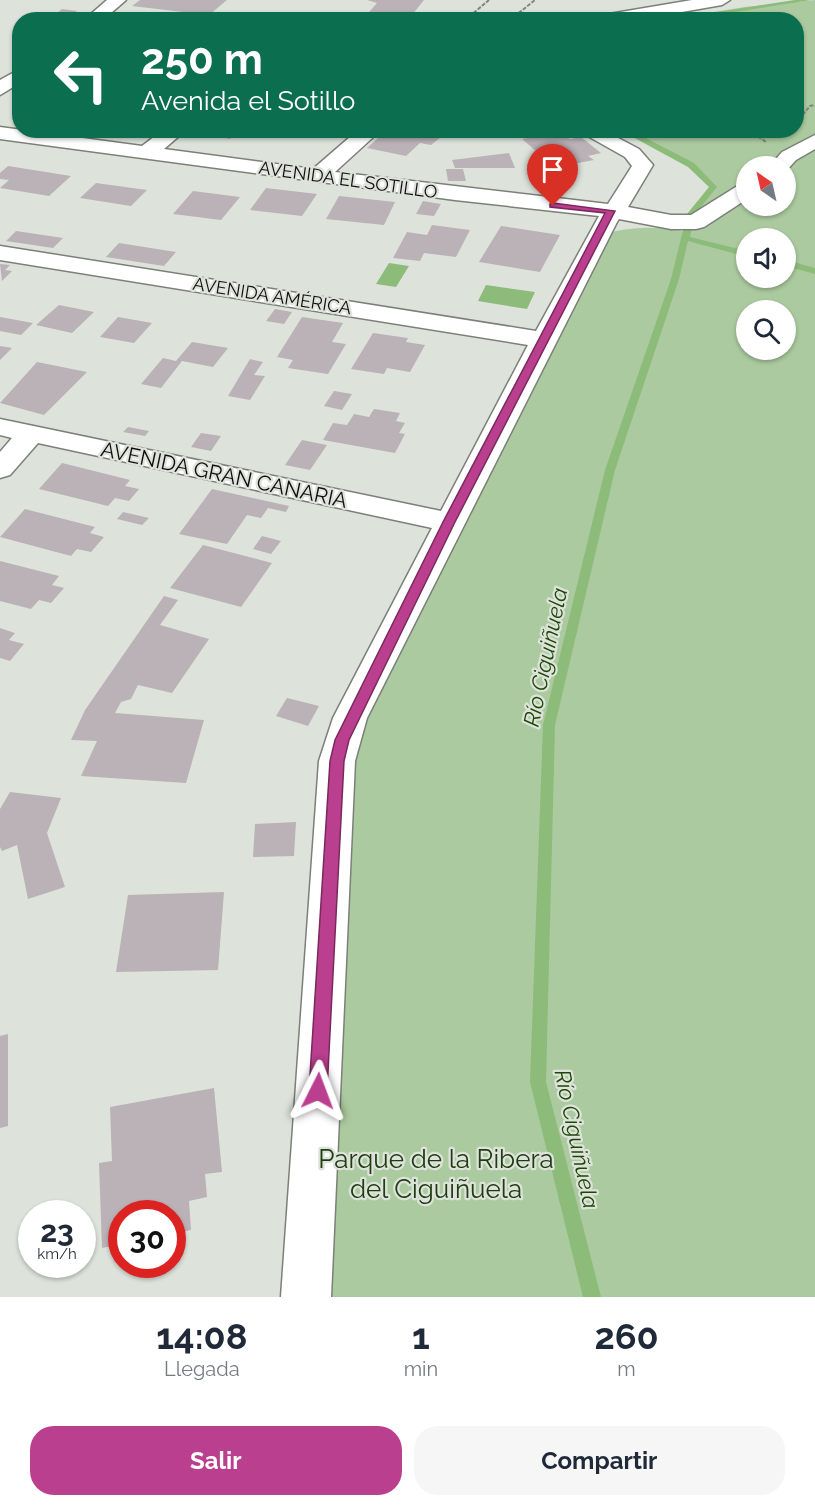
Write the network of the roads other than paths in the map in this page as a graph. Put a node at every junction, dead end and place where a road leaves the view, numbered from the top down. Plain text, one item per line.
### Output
1 (118, 0) edge
2 (722, 0) edge
3 (106, 12) edge
4 (651, 12) edge
5 (36, 138) edge
6 (166, 138) edge
7 (362, 138) edge
8 (603, 138) edge
9 (815, 141) edge
10 (146, 153) junction
11 (789, 156) edge
12 (317, 176) junction
13 (736, 197) edge
14 (611, 211) junction
15 (0, 254) edge
16 (543, 340) junction
17 (0, 427) edge
18 (31, 434) junction
19 (0, 469) edge
20 (449, 522) junction
21 (306, 1297) edge

1 - 3 street
2 - 4 street
5 - 10 street, AVENIDA EL SOTILLO
6 - 10 street
7 - 12 street
8 - 14 street
9 - 11 street
10 - 12 street, AVENIDA EL SOTILLO
12 - 14 street, AVENIDA EL SOTILLO
13 - 14 street, AVENIDA EL SOTILLO
14 - 16 street
15 - 16 street, AVENIDA AMÉRICA
16 - 20 street
17 - 18 street, AVENIDA GRAN CANARIA
18 - 19 street
18 - 20 street, AVENIDA GRAN CANARIA
20 - 21 street

